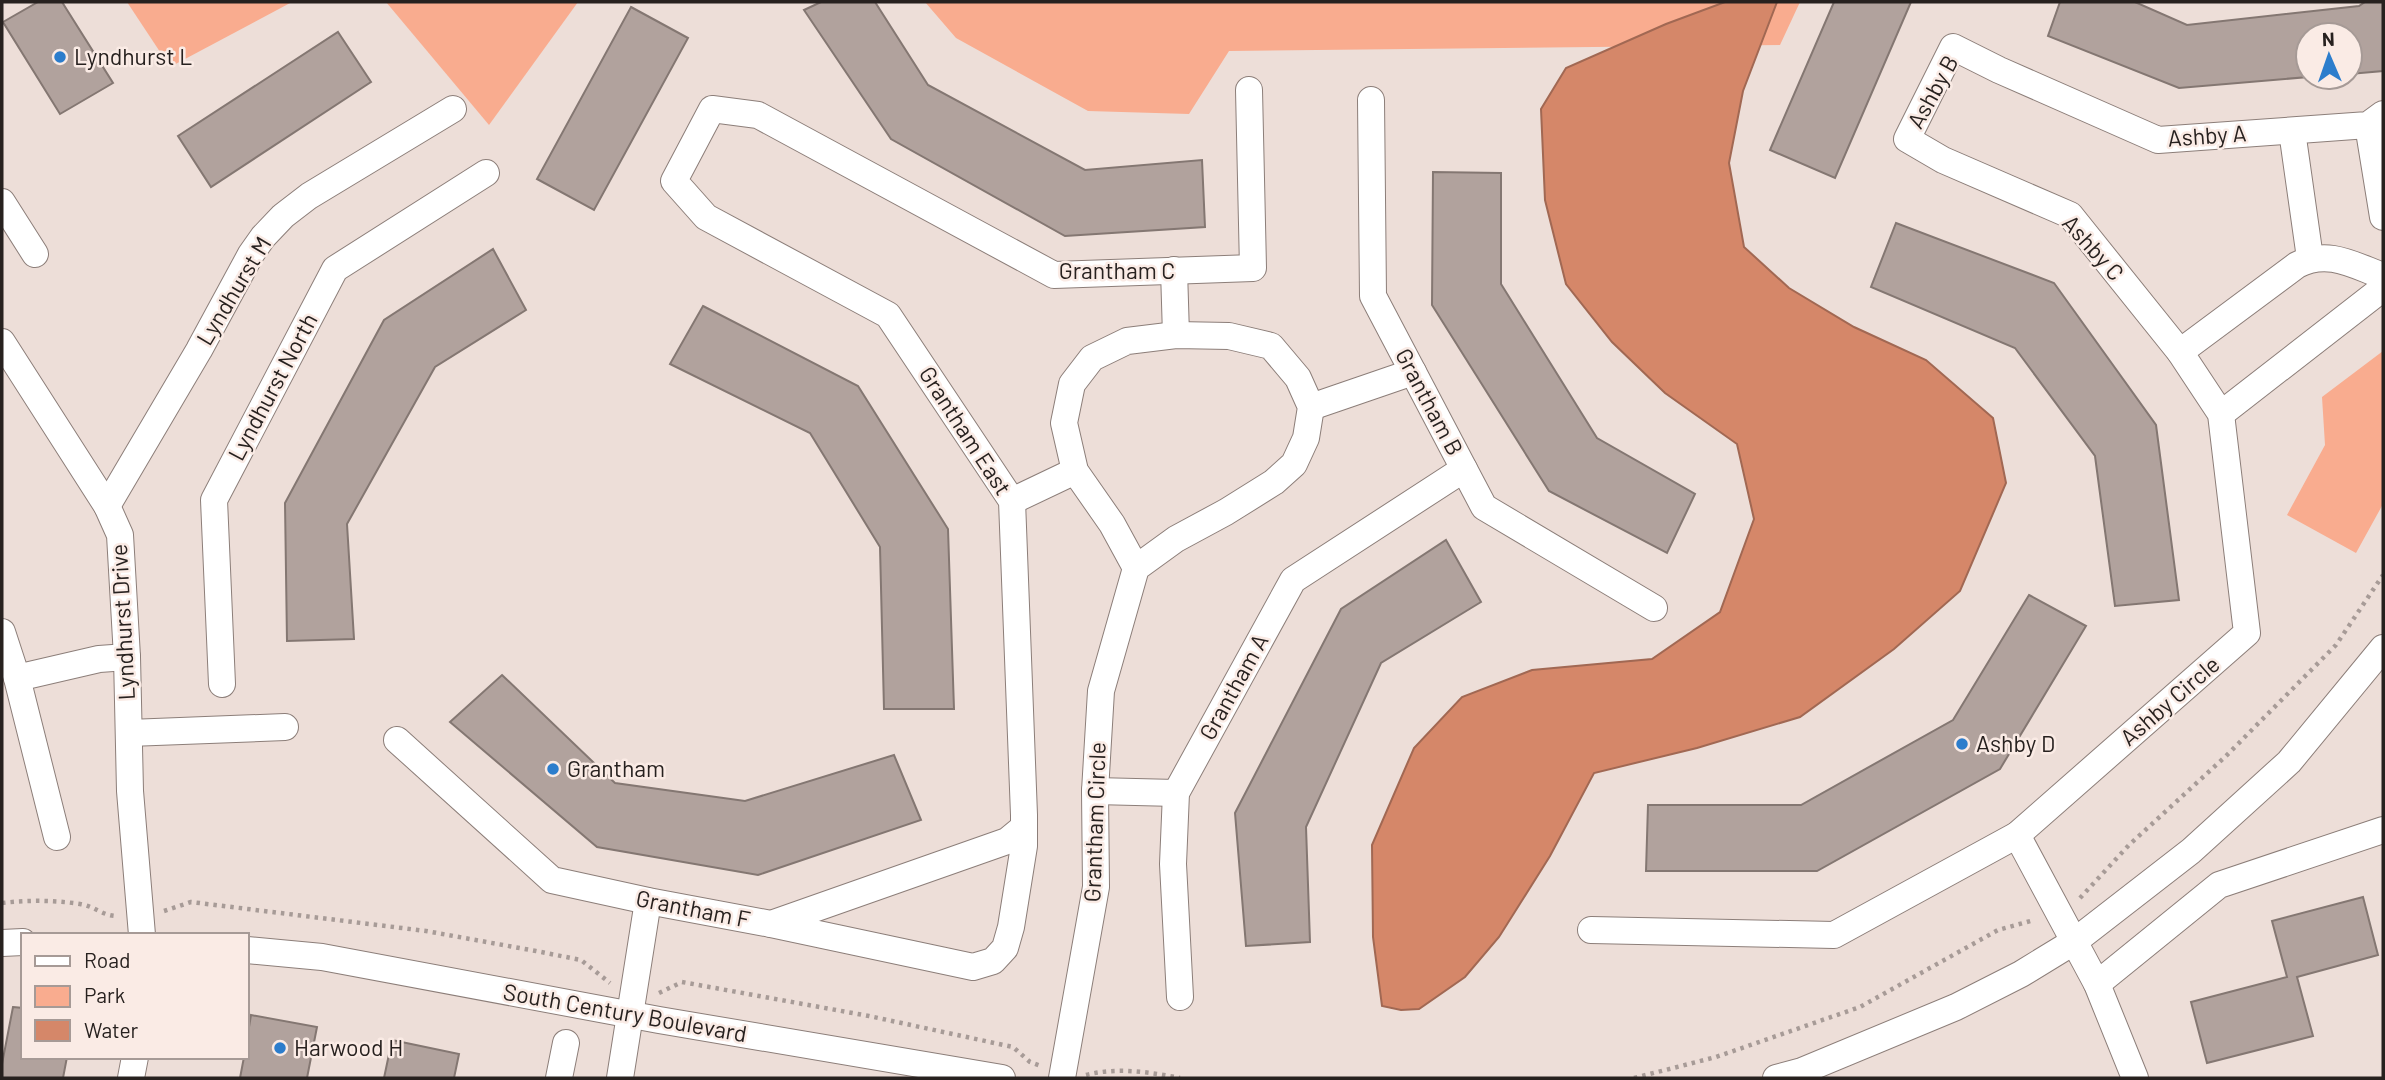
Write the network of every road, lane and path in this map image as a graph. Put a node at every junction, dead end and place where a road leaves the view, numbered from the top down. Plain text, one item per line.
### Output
1 (1999, 70) joint
2 (1249, 90) dead end
3 (1371, 100) dead end
4 (453, 109) dead end
5 (2376, 119) edge
6 (2292, 131) junction
7 (1943, 160) joint
8 (486, 173) dead end
9 (2, 202) edge
10 (706, 217) joint
11 (2383, 217) edge
12 (34, 254) dead end
13 (2310, 258) junction
14 (1174, 270) junction
15 (2383, 275) edge
16 (2383, 288) edge
17 (1177, 335) junction
18 (2, 342) edge
19 (2180, 352) junction
20 (1413, 372) junction
21 (1311, 407) junction
22 (2221, 414) junction
23 (1464, 468) junction
24 (1075, 471) junction
25 (1012, 501) junction
26 (107, 506) junction
27 (1136, 568) junction
28 (2383, 575) edge
29 (1654, 608) dead end
30 (2, 632) edge
31 (2383, 648) edge
32 (127, 657) junction
33 (17, 678) junction
34 (222, 684) dead end
35 (285, 727) dead end
36 (129, 733) junction
37 (397, 740) dead end
38 (1095, 791) junction
39 (1176, 793) junction
40 (2383, 830) edge
41 (2017, 835) junction
42 (1024, 836) junction
43 (57, 837) dead end
44 (2085, 894) dead end
45 (648, 901) junction
46 (2, 902) edge
47 (161, 912) dead end
48 (107, 916) dead end
49 (2029, 921) dead end
50 (771, 924) junction
51 (1591, 930) dead end
52 (142, 933) edge
53 (2076, 940) junction
54 (21, 942) edge
55 (2, 943) edge
56 (248, 950) edge
57 (610, 983) dead end
58 (2097, 984) junction
59 (658, 993) dead end
60 (1180, 997) dead end
61 (629, 1014) junction
62 (566, 1044) dead end
63 (135, 1059) edge
64 (1030, 1062) dead end
65 (1078, 1077) edge
66 (131, 1078) edge
67 (559, 1078) edge
68 (620, 1078) edge
69 (1002, 1078) edge
70 (1062, 1078) edge
71 (1180, 1078) edge
72 (1634, 1078) edge
73 (1776, 1078) edge
74 (2135, 1078) edge

1 - 6 street, Ashby A
1 - 7 street, Ashby B
2 - 14 street, Grantham C
3 - 20 street, Grantham B
4 - 26 street, Lyndhurst M
5 - 6 street, Ashby A
5 - 11 street
6 - 13 street
7 - 19 street, Ashby C
8 - 34 street, Lyndhurst North
9 - 12 street
10 - 14 street, Grantham C
10 - 25 street, Grantham East
13 - 15 street
13 - 19 street
14 - 17 street
16 - 22 street
17 - 21 street
17 - 24 street
18 - 26 street, Lyndhurst Drive
19 - 22 street, Ashby Circle
20 - 21 street
20 - 23 street, Grantham B
21 - 27 street
22 - 41 street, Ashby Circle
23 - 29 street, Grantham B
23 - 39 street, Grantham A
24 - 25 street
24 - 27 street
25 - 42 street, Grantham East
26 - 32 street, Lyndhurst Drive
27 - 38 street, Grantham Circle
28 - 44 path
30 - 33 street
31 - 53 street
32 - 33 street
32 - 36 street, Lyndhurst Drive
33 - 43 street
35 - 36 street
36 - 52 street, Lyndhurst Drive
37 - 45 street, Grantham F
38 - 39 street
38 - 70 street, Grantham Circle
39 - 60 street, Grantham A
40 - 58 street
41 - 51 street
41 - 53 street
42 - 50 street, Grantham F
42 - 50 street
45 - 50 street, Grantham F
45 - 61 street
46 - 48 path
47 - 57 path
49 - 72 path
53 - 58 street
53 - 73 street
54 - 55 street
56 - 61 street, South Century Boulevard
58 - 74 street
59 - 64 path
61 - 68 street
61 - 69 street, South Century Boulevard
62 - 67 street
63 - 66 street
65 - 71 path

